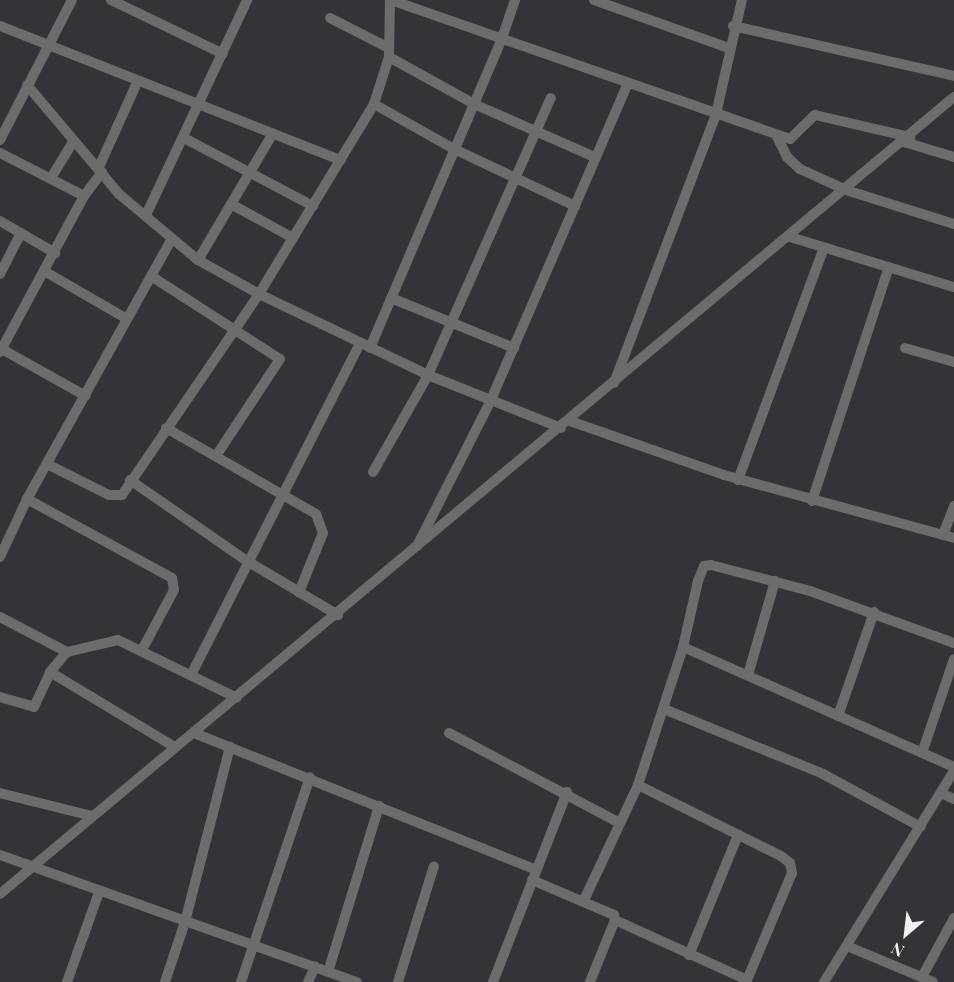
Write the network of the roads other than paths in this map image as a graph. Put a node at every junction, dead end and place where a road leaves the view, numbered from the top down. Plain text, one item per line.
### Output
1 (72, 0) edge
2 (111, 0) edge
3 (391, 0) edge
4 (515, 0) edge
5 (594, 0) edge
6 (742, 0) edge
7 (245, 1) edge
8 (609, 2) edge
9 (330, 18) dead end
10 (0, 26) edge
11 (733, 26) junction
12 (502, 38) junction
13 (45, 46) junction
14 (729, 48) junction
15 (389, 52) junction
16 (223, 54) junction
17 (954, 76) edge
18 (137, 83) junction
19 (27, 85) junction
20 (627, 85) junction
21 (954, 97) edge
22 (551, 98) dead end
23 (374, 104) junction
24 (474, 104) junction
25 (200, 105) junction
26 (716, 114) junction
27 (536, 132) junction
28 (273, 134) junction
29 (776, 135) junction
30 (184, 138) junction
31 (907, 139) junction
32 (0, 140) edge
33 (73, 142) junction
34 (454, 149) junction
35 (0, 153) edge
36 (954, 157) edge
37 (596, 158) junction
38 (341, 160) junction
39 (100, 169) junction
40 (249, 174) junction
41 (51, 178) junction
42 (515, 178) junction
43 (846, 190) junction
44 (84, 196) junction
45 (231, 204) junction
46 (313, 206) junction
47 (575, 206) junction
48 (146, 215) junction
49 (0, 221) edge
50 (954, 224) edge
51 (21, 233) junction
52 (790, 237) junction
53 (172, 238) junction
54 (293, 238) junction
55 (824, 248) junction
56 (55, 253) junction
57 (198, 260) junction
58 (889, 267) junction
59 (44, 271) junction
60 (0, 274) edge
61 (151, 276) junction
62 (954, 287) edge
63 (259, 294) junction
64 (391, 298) junction
65 (128, 320) junction
66 (452, 322) junction
67 (235, 329) junction
68 (365, 345) junction
69 (514, 348) junction
70 (905, 348) dead end
71 (0, 349) edge
72 (954, 362) edge
73 (428, 375) junction
74 (614, 384) junction
75 (86, 396) junction
76 (490, 402) junction
77 (566, 425) junction
78 (166, 428) junction
79 (216, 456) junction
80 (47, 464) junction
81 (373, 472) dead end
82 (130, 480) junction
83 (738, 480) junction
84 (282, 493) junction
85 (27, 499) junction
86 (812, 501) junction
87 (954, 506) edge
88 (949, 536) edge
89 (414, 552) junction
90 (0, 557) edge
91 (247, 561) junction
92 (775, 581) junction
93 (299, 592) junction
94 (874, 612) junction
95 (338, 615) junction
96 (0, 617) edge
97 (954, 643) edge
98 (683, 647) junction
99 (142, 650) junction
100 (67, 652) junction
101 (954, 659) edge
102 (50, 672) junction
103 (191, 675) junction
104 (748, 675) junction
105 (0, 697) edge
106 (237, 698) junction
107 (664, 710) junction
108 (838, 716) junction
109 (194, 733) junction
110 (449, 733) dead end
111 (175, 747) junction
112 (230, 747) junction
113 (922, 753) junction
114 (954, 769) edge
115 (310, 777) junction
116 (638, 785) junction
117 (567, 792) junction
118 (0, 793) edge
119 (941, 793) junction
120 (954, 799) edge
121 (379, 806) junction
122 (92, 816) junction
123 (620, 823) junction
124 (921, 827) junction
125 (738, 835) junction
126 (0, 855) edge
127 (434, 866) dead end
128 (31, 868) junction
129 (534, 875) junction
130 (99, 892) junction
131 (0, 894) edge
132 (584, 900) junction
133 (954, 918) edge
134 (615, 920) junction
135 (185, 922) junction
136 (252, 945) junction
137 (847, 946) junction
138 (689, 955) junction
139 (315, 967) junction
140 (328, 972) junction
141 (922, 977) junction
142 (71, 981) edge
143 (165, 982) edge
144 (241, 982) edge
145 (308, 982) edge
146 (357, 982) edge
147 (398, 982) edge
148 (493, 982) edge
149 (590, 982) edge
150 (824, 982) edge
151 (933, 982) edge

1 - 13 street
2 - 16 street
3 - 12 street
3 - 15 street
4 - 12 street
5 - 8 street
6 - 11 street
7 - 16 street
8 - 14 street
9 - 15 street
10 - 13 street
11 - 14 street
11 - 17 street
12 - 20 street
12 - 24 street
13 - 18 street
13 - 19 street
14 - 26 street
15 - 23 street
15 - 24 street
16 - 25 street
18 - 25 street
18 - 39 street
19 - 32 street
19 - 33 street
20 - 26 street
20 - 37 street
21 - 31 street
22 - 27 street
23 - 34 street
23 - 38 street
24 - 27 street
24 - 34 street
25 - 28 street
25 - 30 street
26 - 29 street
26 - 74 street
27 - 37 street
27 - 42 street
28 - 38 street
28 - 40 street
29 - 31 street
29 - 43 street
30 - 40 street
30 - 48 street
31 - 36 street
31 - 43 street
33 - 39 street
33 - 41 street
34 - 42 street
34 - 64 street
35 - 41 street
37 - 47 street
38 - 46 street
39 - 44 street
39 - 48 street
40 - 45 street
40 - 46 street
41 - 44 street
42 - 47 street
42 - 66 street
43 - 50 street
43 - 52 street
44 - 56 street
45 - 54 street
45 - 57 street
46 - 54 street
47 - 69 street
48 - 53 street
49 - 51 street
51 - 56 street
51 - 60 street
52 - 55 street
52 - 74 street
53 - 57 street
53 - 61 street
54 - 63 street
55 - 58 street
55 - 83 street
56 - 59 street
57 - 63 street
58 - 62 street
58 - 86 street
59 - 65 street
59 - 71 street
61 - 65 street
61 - 67 street
63 - 67 street
63 - 68 street
64 - 66 street
64 - 68 street
65 - 75 street
66 - 69 street
66 - 73 street
67 - 78 street
67 - 79 street
68 - 73 street
68 - 84 street
69 - 76 street
70 - 72 street
71 - 75 street
73 - 76 street
73 - 81 street
74 - 77 street
75 - 80 street
76 - 77 street
76 - 89 street
77 - 83 street
77 - 89 street
78 - 79 street
78 - 82 street
79 - 84 street
80 - 82 street
80 - 85 street
82 - 91 street
83 - 86 street
84 - 91 street
84 - 93 street
85 - 90 street
85 - 99 street
86 - 88 street
87 - 88 street
89 - 95 street
91 - 93 street
91 - 103 street
92 - 94 street
92 - 98 street
92 - 104 street
93 - 95 street
94 - 97 street
94 - 108 street
95 - 106 street
96 - 100 street
98 - 104 street
98 - 107 street
99 - 100 street
99 - 103 street
100 - 102 street
101 - 113 street
102 - 105 street
102 - 111 street
103 - 106 street
104 - 108 street
106 - 109 street
107 - 116 street
107 - 124 street
108 - 113 street
109 - 111 street
109 - 112 street
110 - 117 street
111 - 122 street
112 - 115 street
112 - 135 street
113 - 114 street
114 - 119 street
115 - 121 street
115 - 136 street
116 - 123 street
116 - 125 street
117 - 123 street
117 - 129 street
118 - 122 street
119 - 120 street
119 - 124 street
121 - 129 street
121 - 140 street
122 - 128 street
123 - 132 street
124 - 137 street
125 - 138 street
125 - 138 street
126 - 128 street
127 - 147 street
128 - 130 street
128 - 131 street
129 - 132 street
129 - 148 street
130 - 135 street
130 - 142 street
132 - 134 street
133 - 141 street
134 - 138 street
134 - 149 street
135 - 136 street
135 - 143 street
136 - 139 street
136 - 144 street
137 - 141 street
137 - 150 street
139 - 140 street
139 - 145 street
140 - 146 street
141 - 151 street

